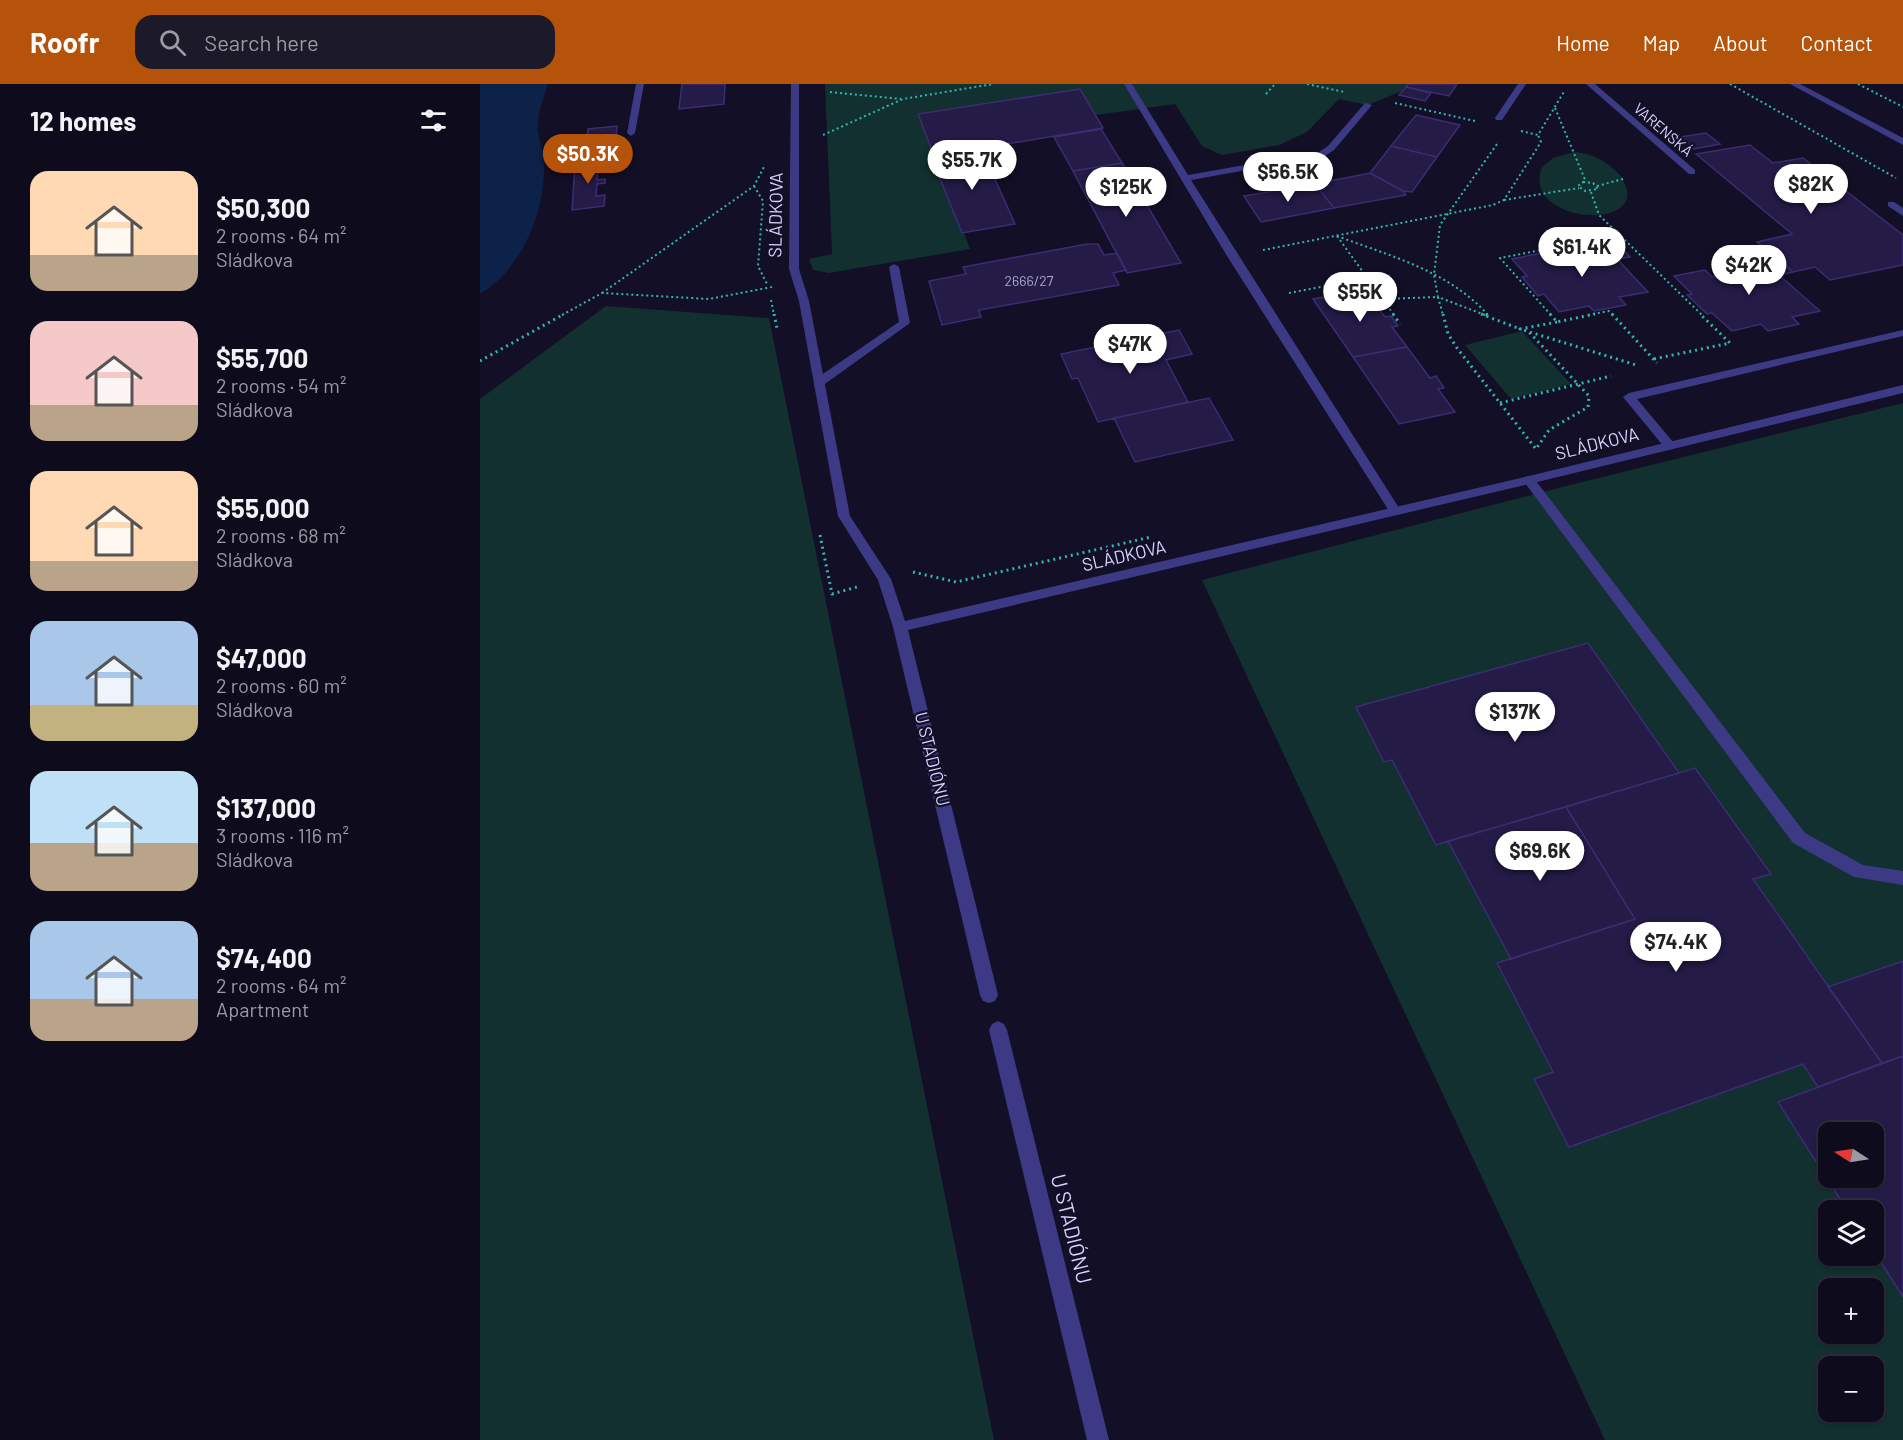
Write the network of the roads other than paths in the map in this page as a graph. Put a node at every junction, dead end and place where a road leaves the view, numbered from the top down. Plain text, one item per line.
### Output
1 (640, 84) edge
2 (795, 84) edge
3 (1128, 84) edge
4 (1522, 84) edge
5 (1590, 84) edge
6 (1794, 84) edge
7 (1368, 105) dead end
8 (1499, 118) dead end
9 (631, 133) dead end
10 (1903, 142) edge
11 (1692, 172) dead end
12 (1185, 178) junction
13 (1891, 204) dead end
14 (1903, 213) edge
15 (894, 267) dead end
16 (1903, 333) edge
17 (818, 383) junction
18 (1903, 389) edge
19 (1669, 445) junction
20 (1528, 480) junction
21 (1395, 511) junction
22 (900, 627) junction
23 (1903, 878) edge
24 (989, 995) dead end
25 (998, 1030) dead end
26 (1098, 1440) edge

1 - 9 street
2 - 17 street, SLÁDKOVA
3 - 12 street
4 - 8 street
5 - 11 street, VARENSKÁ
6 - 10 street
7 - 12 street
12 - 21 street
13 - 14 street
15 - 17 street
16 - 19 street
17 - 22 street, SLÁDKOVA
18 - 19 street, SLÁDKOVA
19 - 20 street, SLÁDKOVA
20 - 21 street, SLÁDKOVA
20 - 23 street
21 - 22 street, SLÁDKOVA
22 - 24 street, U STADIÓNU
25 - 26 street, U STADIÓNU

